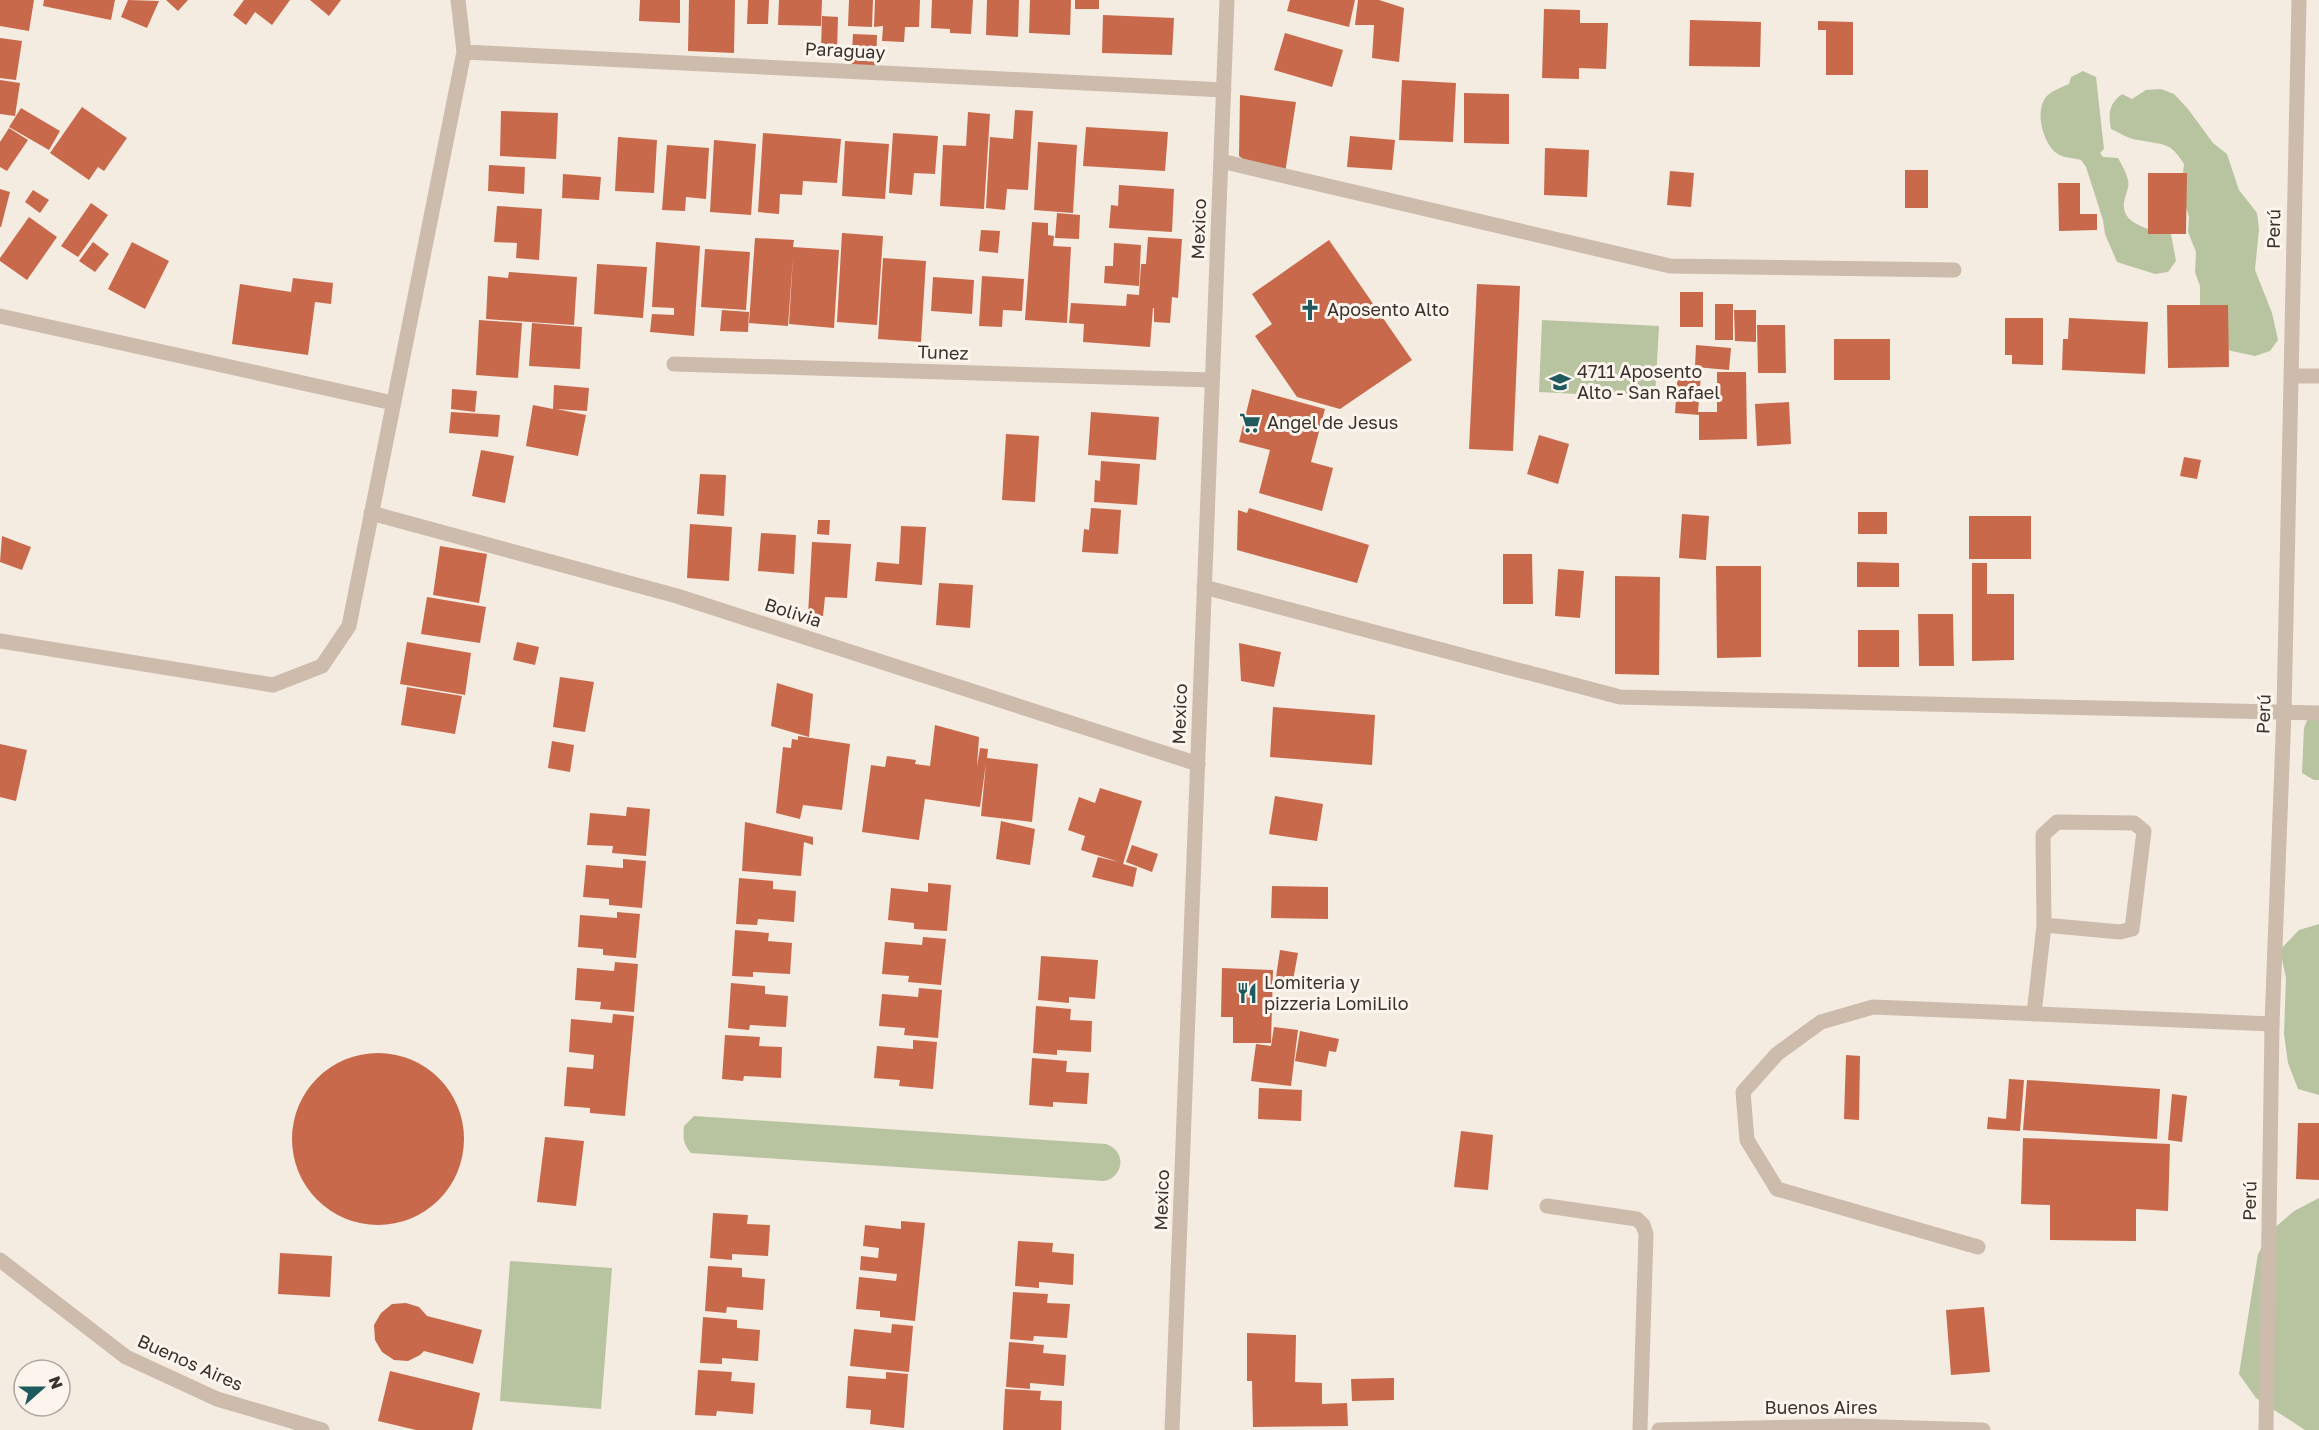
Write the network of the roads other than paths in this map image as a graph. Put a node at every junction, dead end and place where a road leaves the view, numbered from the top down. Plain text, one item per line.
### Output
1 (458, 0) edge
2 (1227, 0) edge
3 (2299, 0) edge
4 (464, 52) junction
5 (1224, 90) junction
6 (1221, 161) junction
7 (1954, 270) dead end
8 (0, 316) edge
9 (674, 364) dead end
10 (2291, 376) junction
11 (2319, 376) edge
12 (1212, 380) junction
13 (393, 403) junction
14 (371, 513) junction
15 (1204, 586) junction
16 (0, 641) edge
17 (2284, 712) junction
18 (2319, 713) edge
19 (1198, 764) junction
20 (2044, 925) junction
21 (2034, 1014) junction
22 (2272, 1024) junction
23 (1547, 1206) dead end
24 (1978, 1247) dead end
25 (0, 1260) edge
26 (1848, 1428) edge
27 (322, 1430) edge
28 (1172, 1430) edge
29 (1640, 1430) edge
30 (1664, 1430) edge
31 (1983, 1430) edge
32 (2266, 1430) edge

1 - 4 street
2 - 5 street, Mexico
3 - 10 street, Perú
4 - 5 street, Paraguay
4 - 13 street
5 - 6 street, Mexico
6 - 7 street
6 - 12 street, Mexico
8 - 13 street
9 - 12 street, Tunez
10 - 11 street
10 - 17 street, Perú
12 - 15 street, Mexico
13 - 14 street
14 - 16 street
14 - 19 street, Bolivia
15 - 17 street
15 - 19 street, Mexico
17 - 18 street
17 - 22 street, Perú
19 - 28 street, Mexico
20 - 20 street
20 - 21 street
21 - 22 street
21 - 24 street
22 - 32 street, Perú
23 - 29 street
25 - 27 street, Buenos Aires
26 - 30 street, Buenos Aires
26 - 31 street, Buenos Aires

